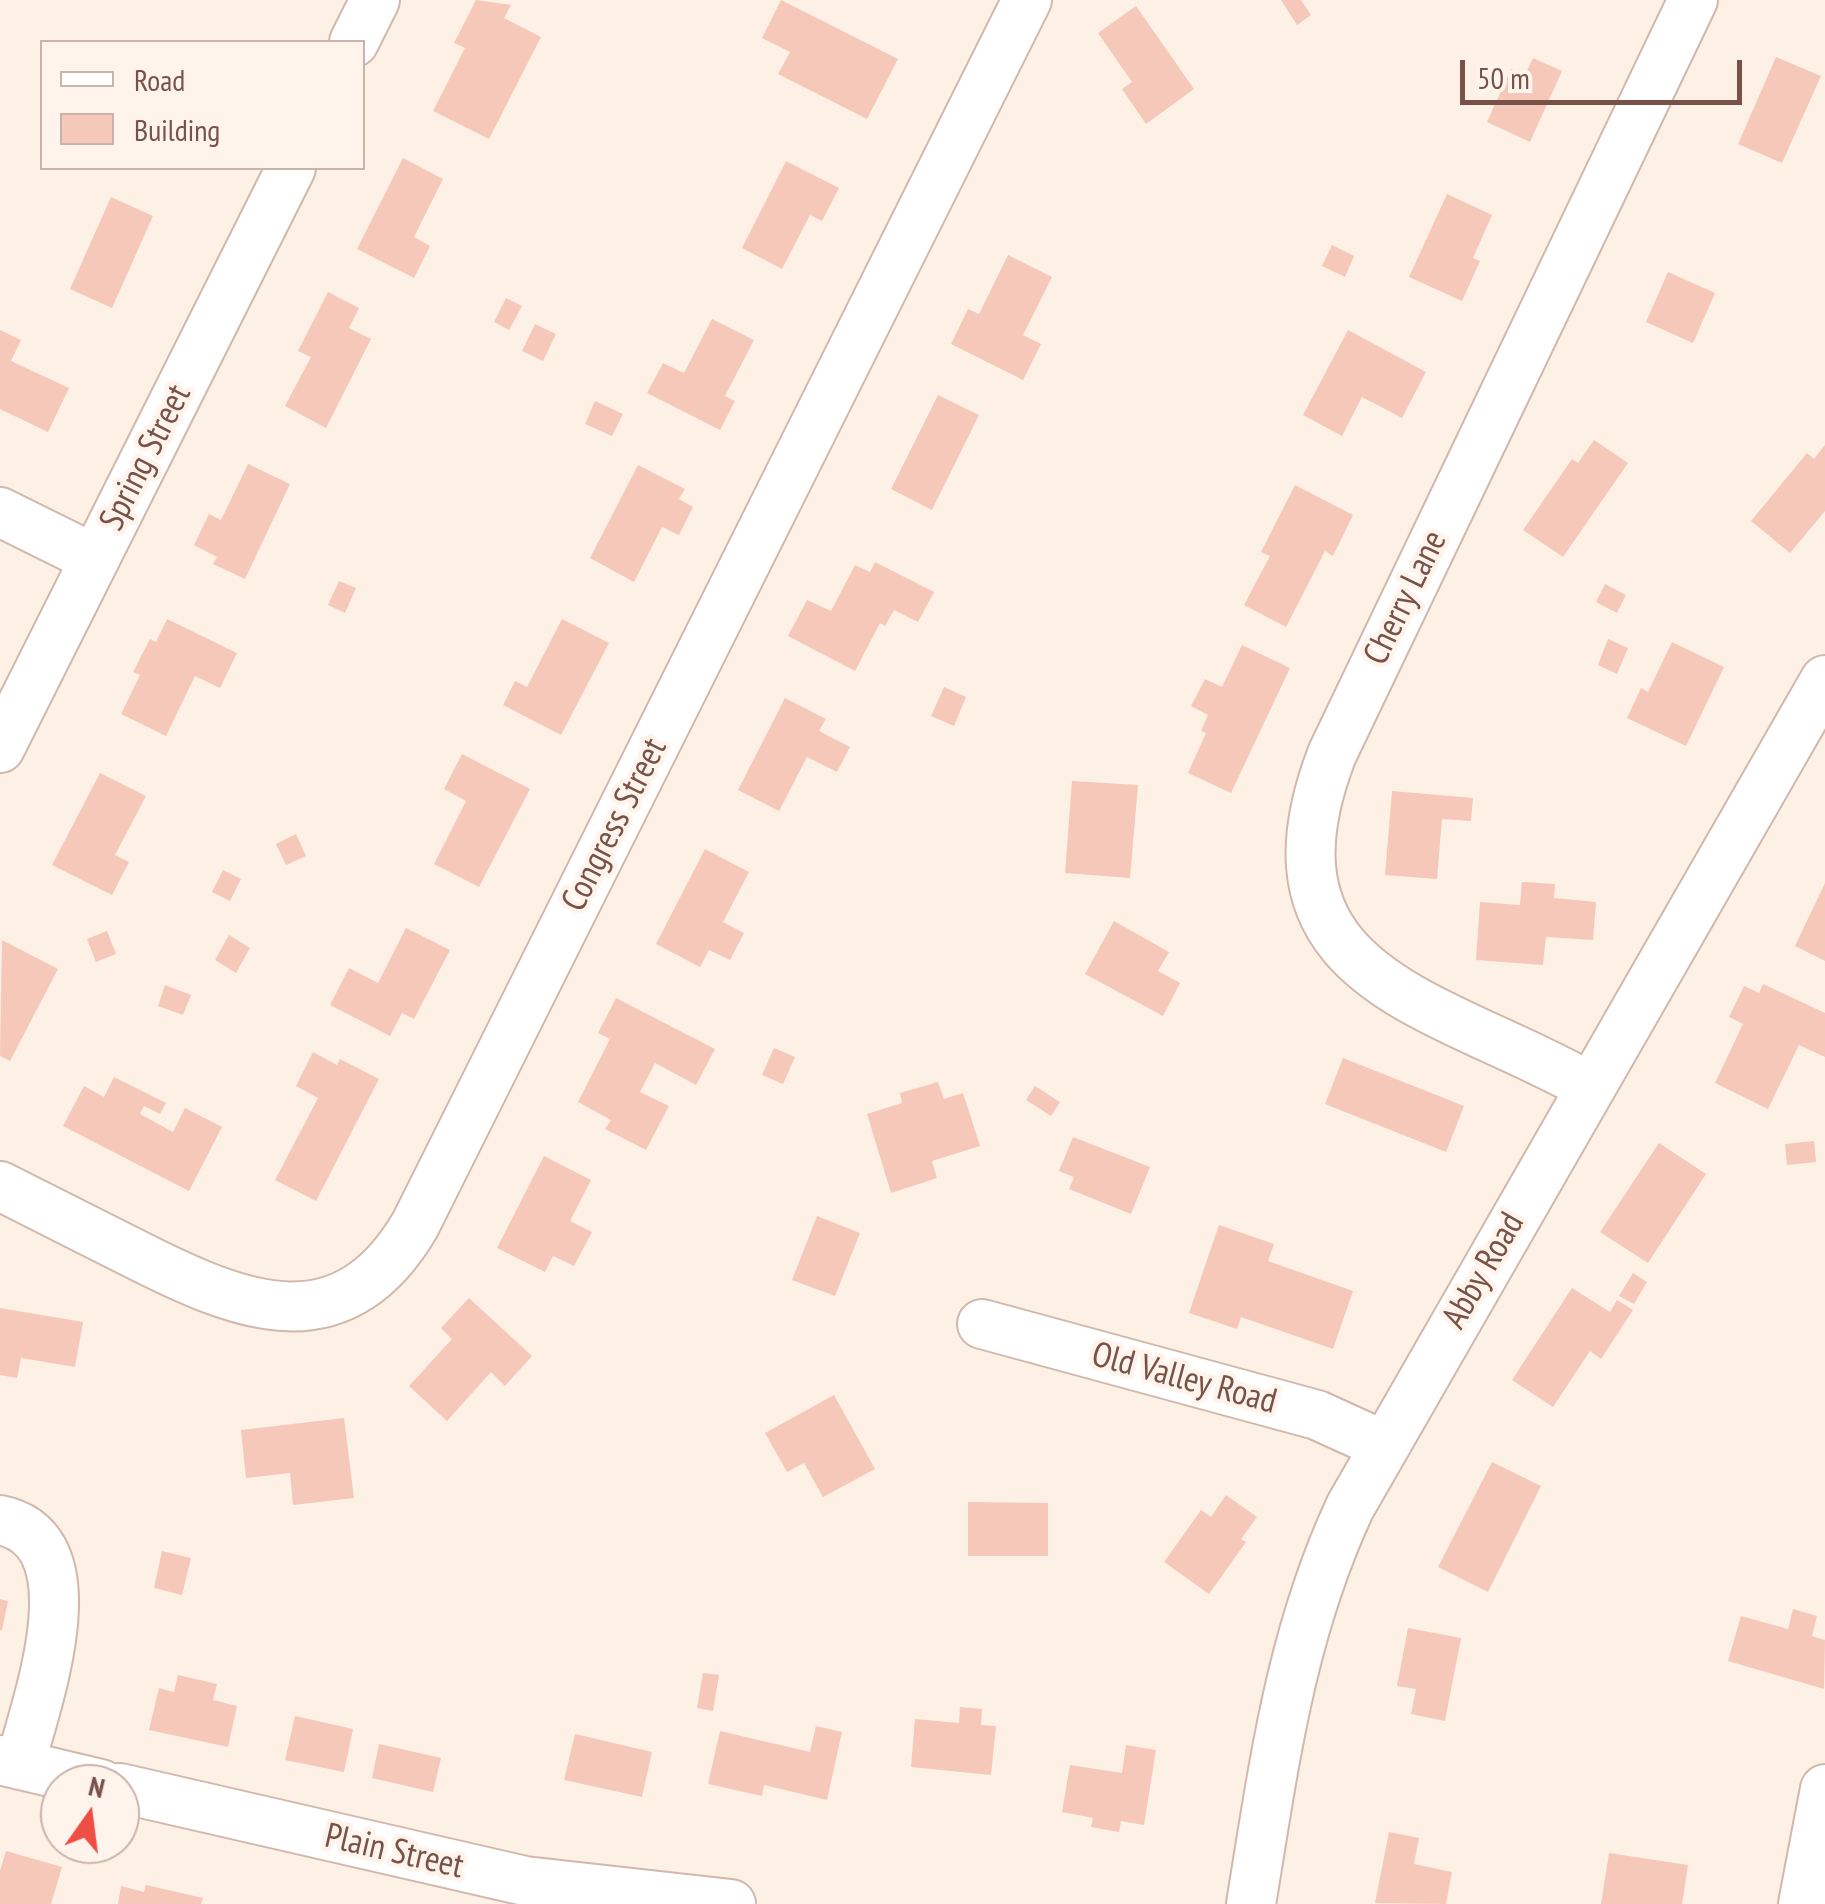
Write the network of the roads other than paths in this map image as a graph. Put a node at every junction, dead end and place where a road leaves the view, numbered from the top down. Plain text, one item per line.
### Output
1 (375, 0) edge
2 (1027, 0) edge
3 (1693, 0) edge
4 (355, 40) edge
5 (290, 170) edge
6 (0, 512) edge
7 (95, 559) junction
8 (1825, 680) edge
9 (0, 748) edge
10 (1590, 1087) junction
11 (0, 1186) edge
12 (982, 1324) dead end
13 (1383, 1445) junction
14 (0, 1520) edge
15 (10, 1763) edge
16 (40, 1770) edge
17 (1825, 1789) edge
18 (140, 1793) edge
19 (671, 1902) edge
20 (731, 1904) edge
21 (1251, 1904) edge
22 (1803, 1904) edge

1 - 4 street
2 - 11 street, Congress Street
3 - 10 street, Cherry Lane
5 - 7 street, Spring Street
6 - 7 street
7 - 9 street, Spring Street
8 - 10 street, Abby Road
10 - 13 street, Abby Road
12 - 13 street, Old Valley Road
13 - 21 street, Abby Road
14 - 15 street
15 - 16 street
17 - 22 street
18 - 19 street, Plain Street
19 - 20 street, Plain Street

